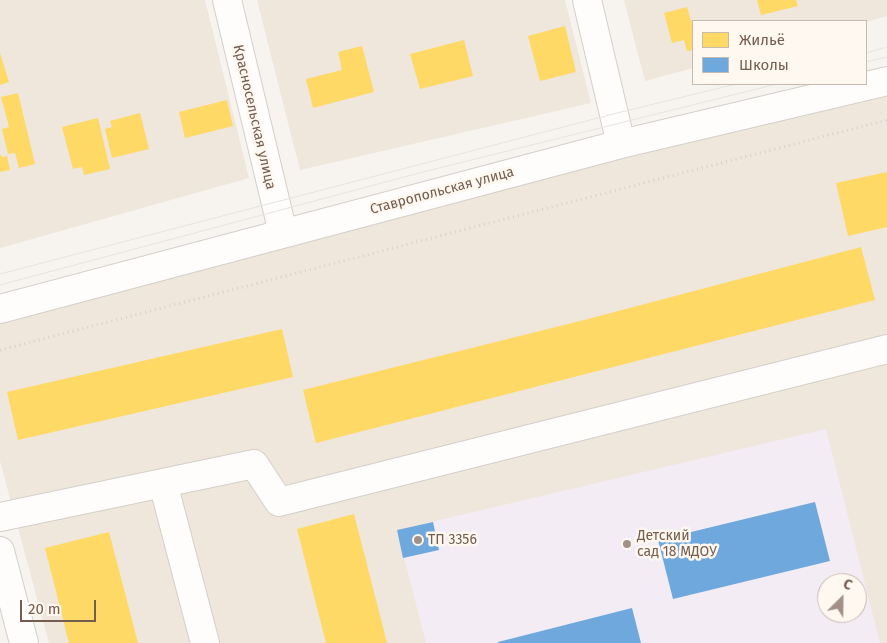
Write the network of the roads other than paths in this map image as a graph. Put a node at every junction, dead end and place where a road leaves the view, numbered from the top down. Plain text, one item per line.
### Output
1 (226, 0) edge
2 (587, 0) edge
3 (887, 81) edge
4 (621, 144) junction
5 (283, 233) junction
6 (0, 309) edge
7 (887, 349) edge
8 (163, 483) junction
9 (0, 517) edge
10 (0, 550) edge
11 (24, 643) edge
12 (205, 643) edge

1 - 5 street, Красносельская улица
2 - 4 street
3 - 4 street, Ставропольская улица
4 - 5 street, Ставропольская улица
5 - 6 street, Ставропольская улица
7 - 8 street
8 - 9 street
8 - 12 street
10 - 11 street

